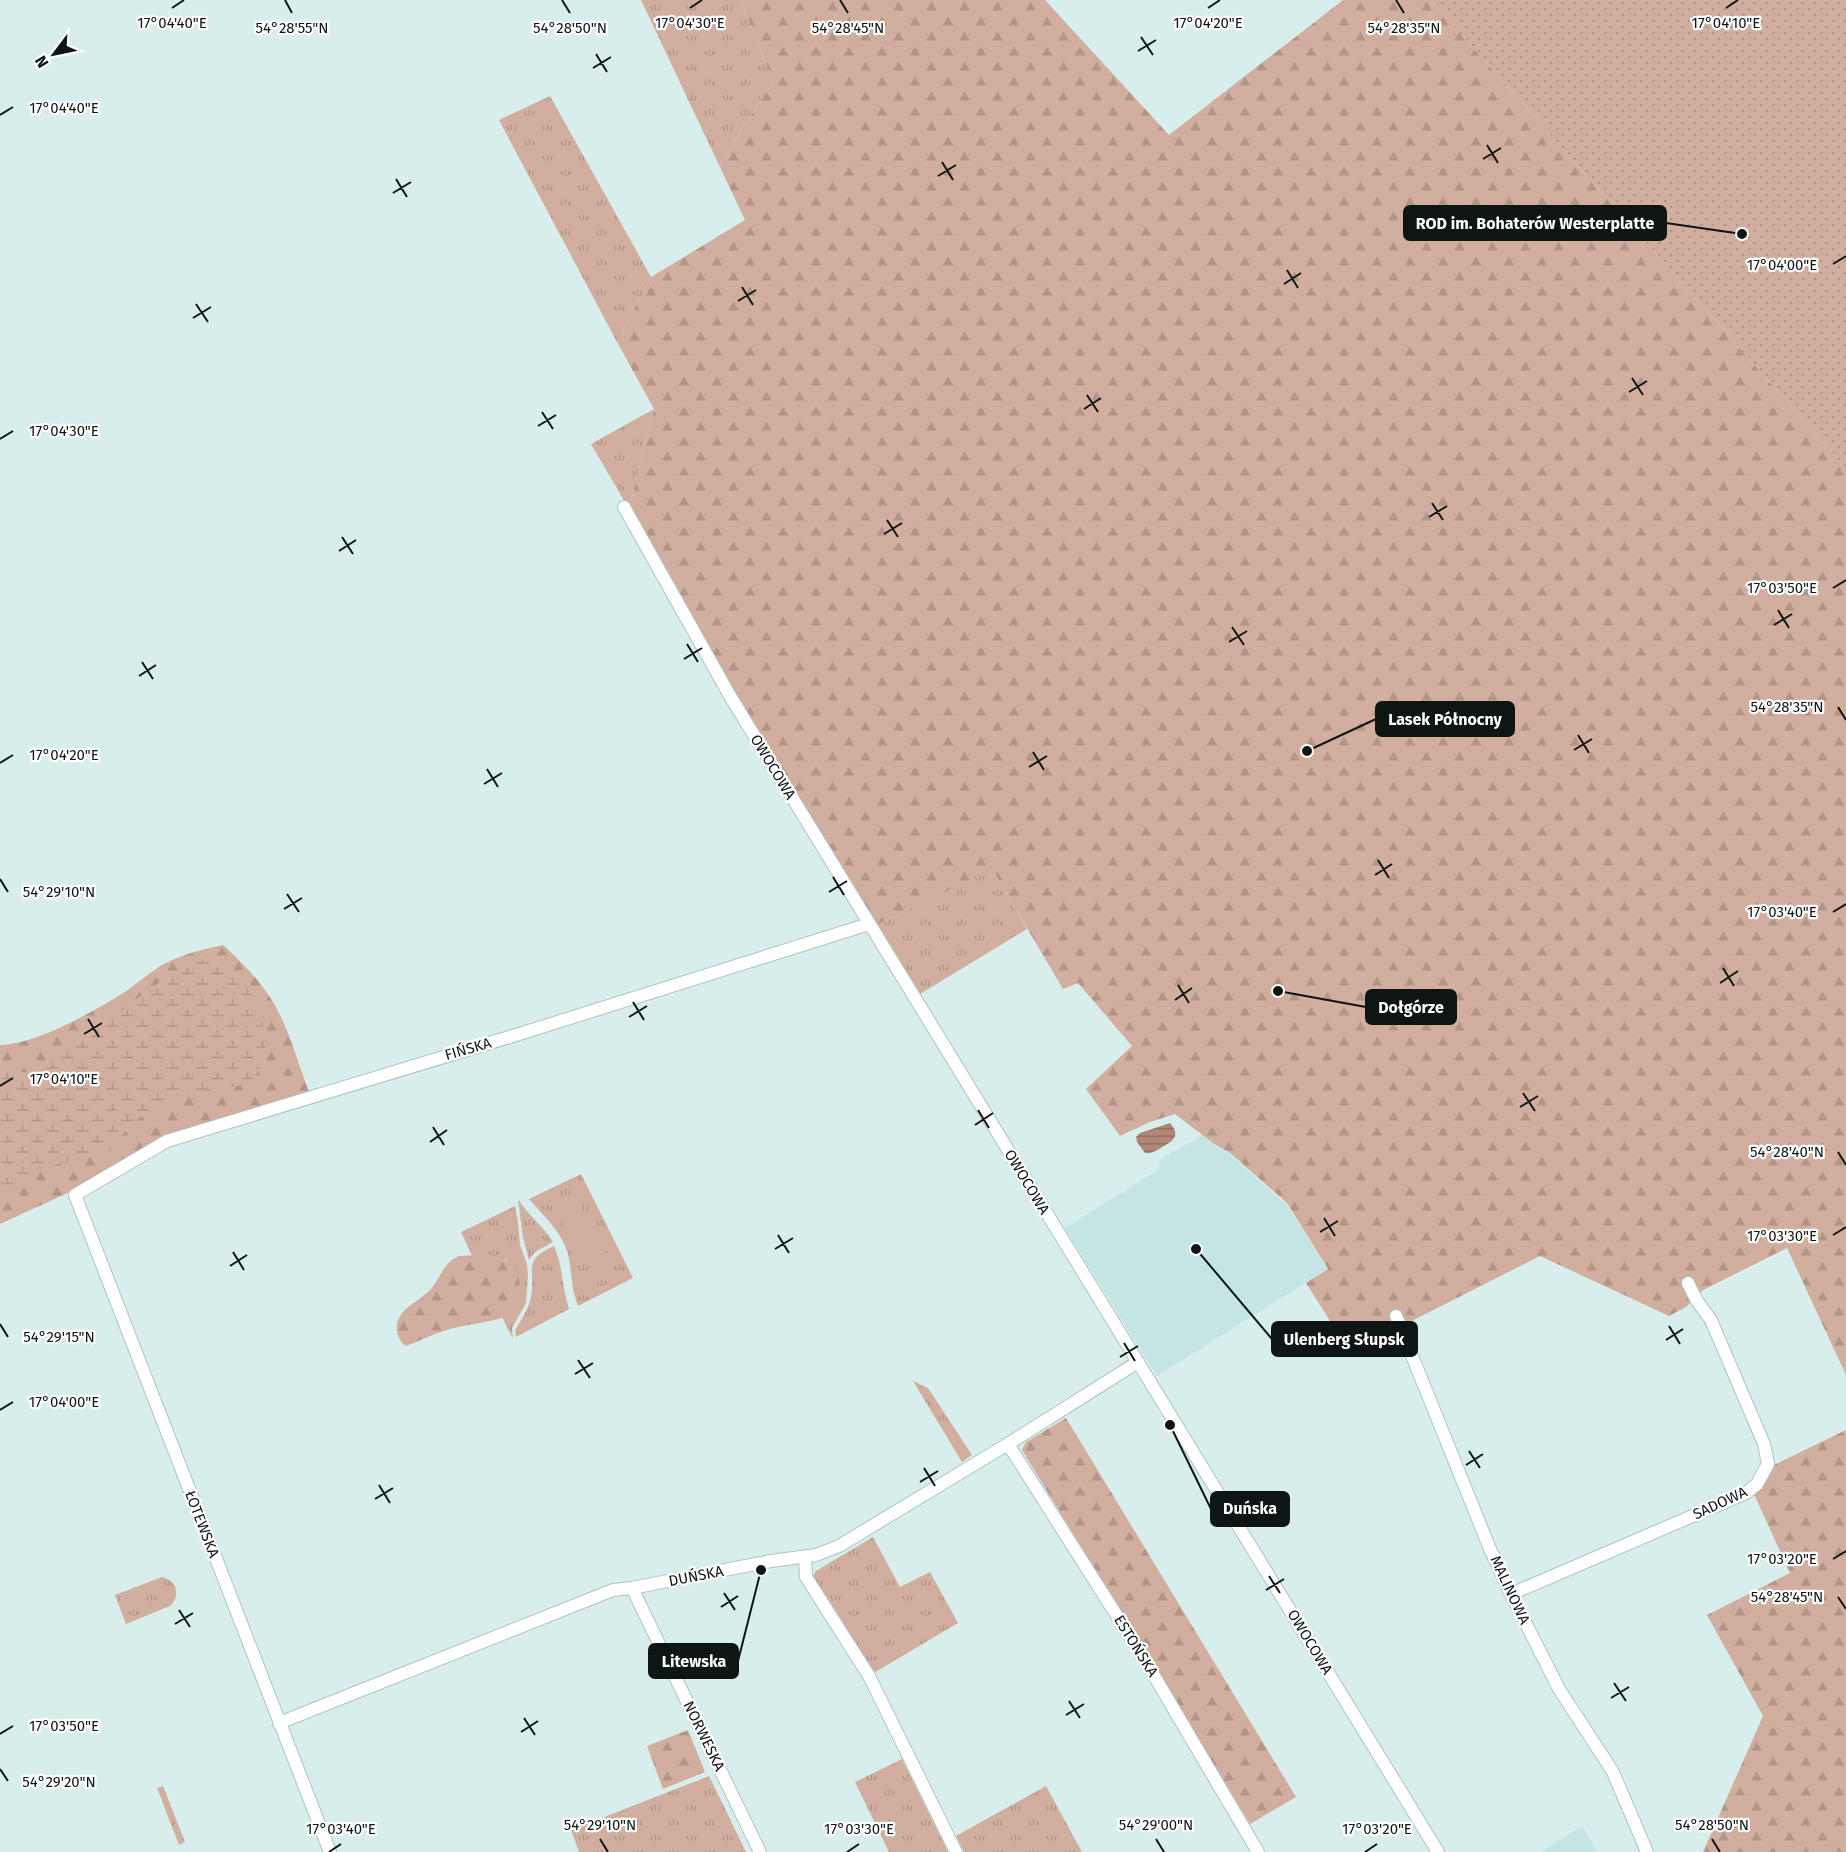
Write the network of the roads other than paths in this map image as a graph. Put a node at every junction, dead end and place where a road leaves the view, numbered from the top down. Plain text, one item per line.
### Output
1 (624, 507) dead end
2 (869, 924) junction
3 (75, 1195) joint
4 (1688, 1282) dead end
5 (1396, 1316) dead end
6 (1138, 1362) junction
7 (1008, 1444) junction
8 (805, 1557) junction
9 (632, 1588) junction
10 (1511, 1594) junction
11 (279, 1723) junction
12 (330, 1852) edge
13 (760, 1852) edge
14 (956, 1852) edge
15 (1258, 1852) edge
16 (1438, 1852) edge
17 (1647, 1852) edge

1 - 2 street, OWOCOWA
2 - 3 street, FIŃSKA
2 - 6 street, OWOCOWA
3 - 11 street, ŁOTEWSKA
4 - 10 street, SADOWA
5 - 10 street, MALINOWA
6 - 7 street, DUŃSKA
6 - 16 street, OWOCOWA
7 - 8 street, DUŃSKA
7 - 15 street, ESTOŃSKA
8 - 9 street, DUŃSKA
8 - 14 street
9 - 11 street, DUŃSKA
9 - 13 street, NORWESKA
10 - 17 street, MALINOWA
11 - 12 street, ŁOTEWSKA

